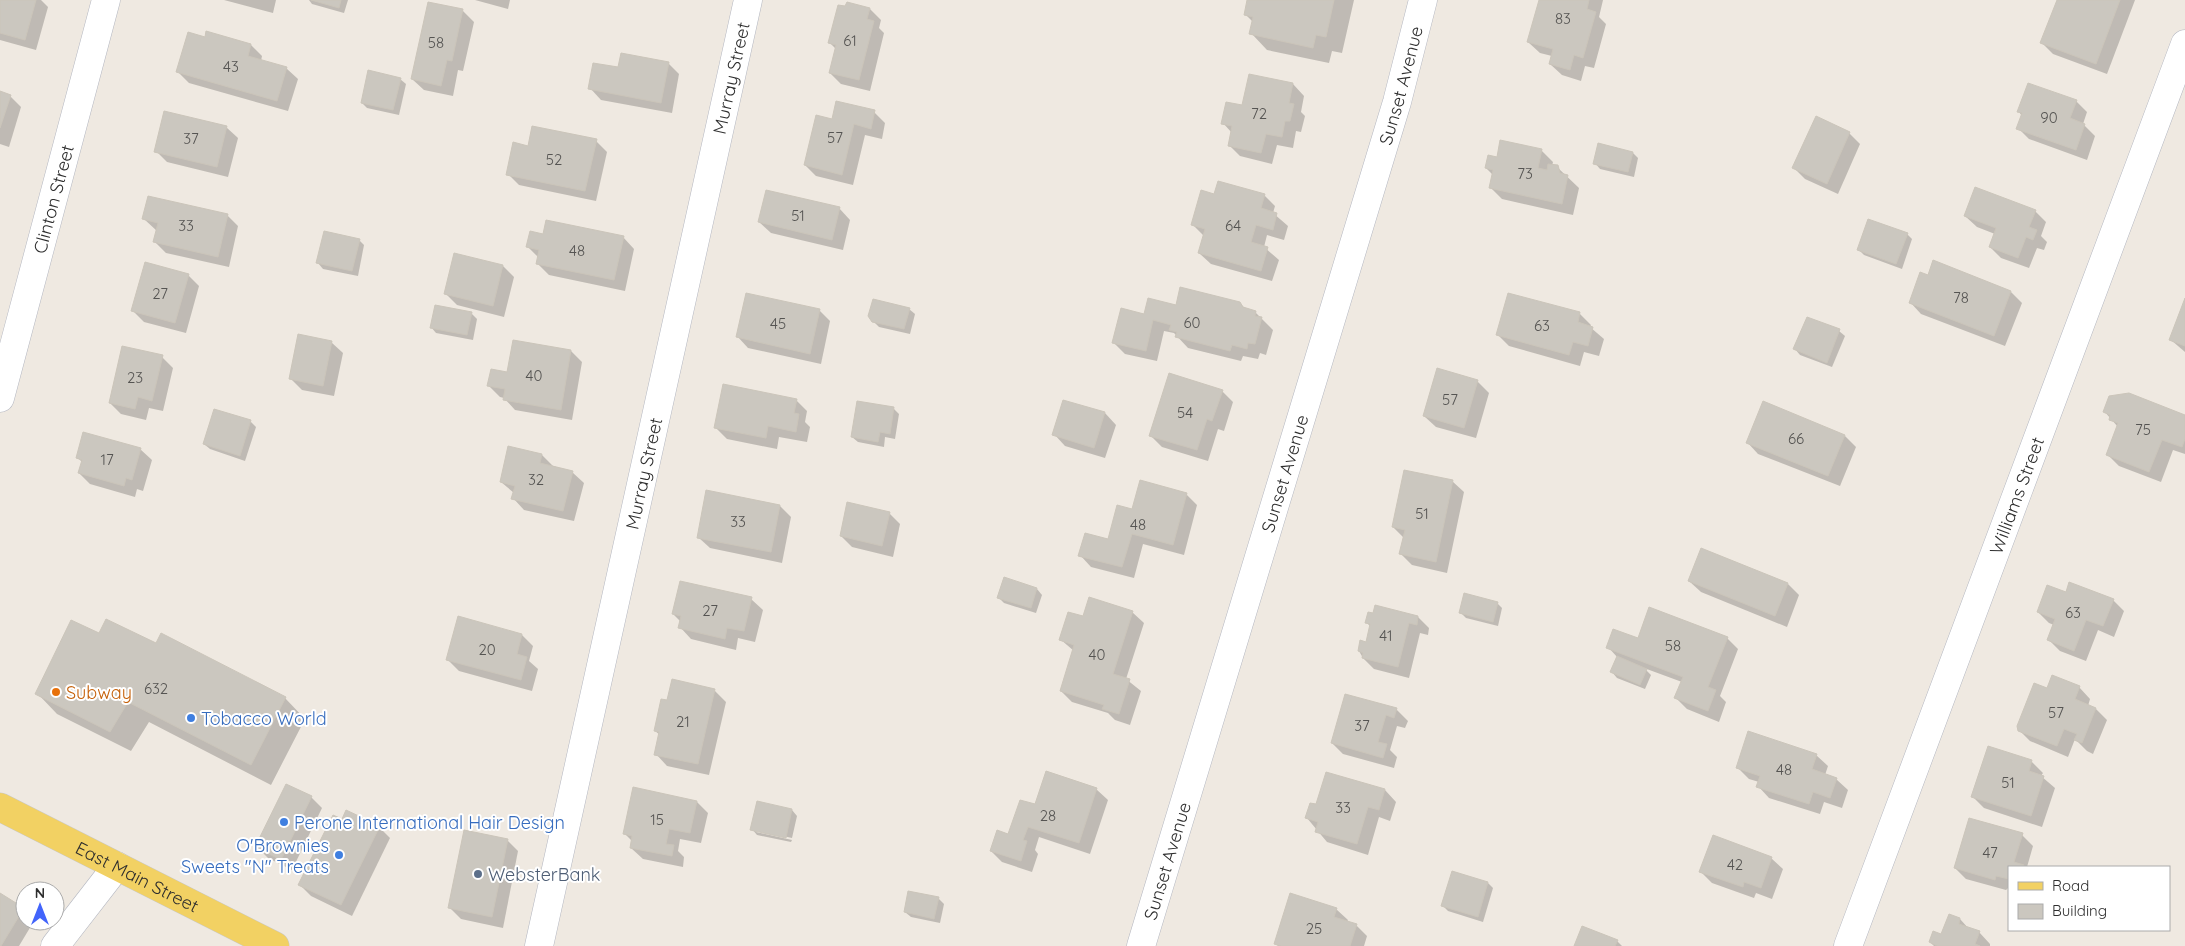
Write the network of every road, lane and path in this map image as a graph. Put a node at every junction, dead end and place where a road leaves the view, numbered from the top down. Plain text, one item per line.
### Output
1 (106, 0) edge
2 (748, 0) edge
3 (1423, 0) edge
4 (2185, 44) edge
5 (0, 398) edge
6 (0, 808) edge
7 (117, 866) junction
8 (55, 946) edge
9 (275, 946) edge
10 (539, 946) edge
11 (1141, 946) edge
12 (1848, 946) edge

1 - 5 street, Clinton Street
2 - 10 street, Murray Street
3 - 11 street, Sunset Avenue
4 - 12 street, Williams Street
6 - 7 main road, East Main Street
7 - 8 street
7 - 9 main road, East Main Street

